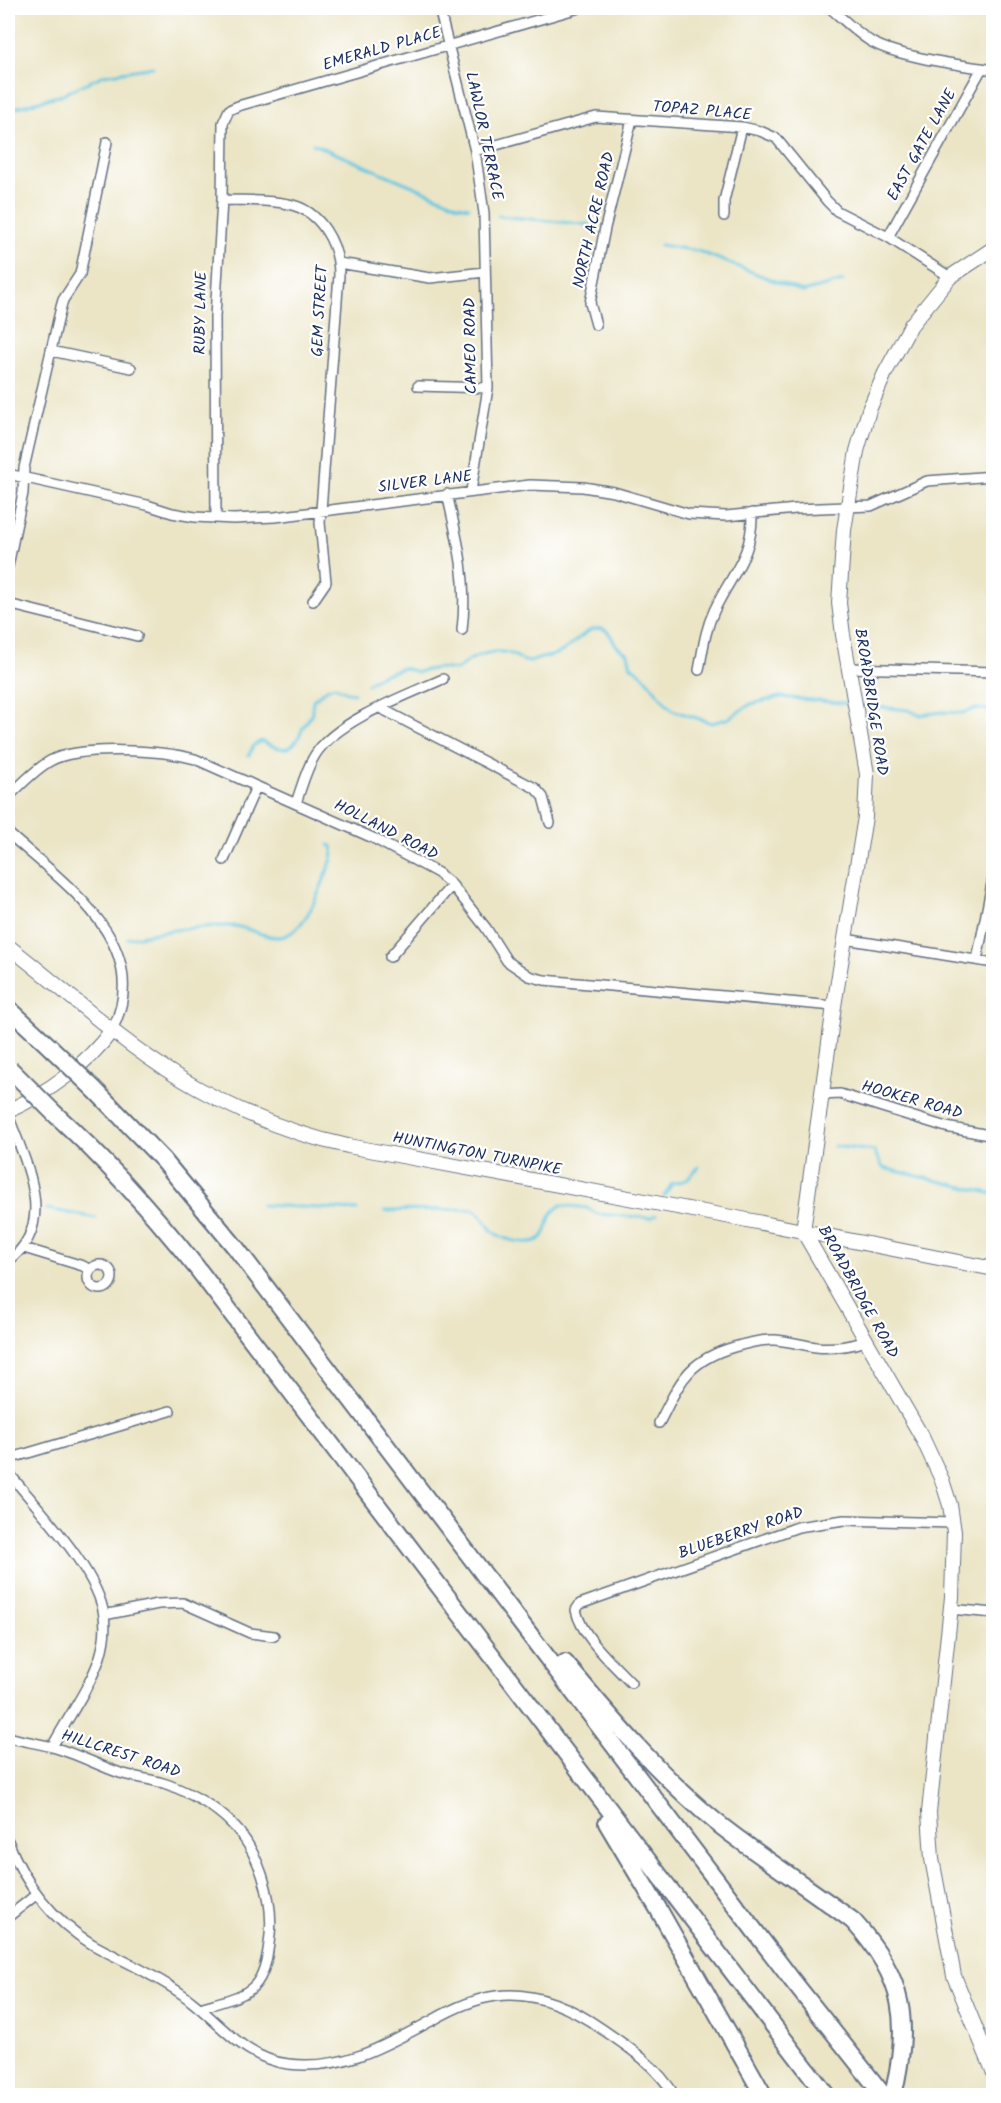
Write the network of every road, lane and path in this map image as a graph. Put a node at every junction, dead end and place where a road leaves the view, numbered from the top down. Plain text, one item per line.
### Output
1 (439, 8) edge
2 (579, 8) edge
3 (830, 8) edge
4 (448, 45) junction
5 (981, 68) junction
6 (993, 69) edge
7 (229, 110) joint
8 (632, 120) junction
9 (742, 128) junction
10 (107, 142) dead end
11 (475, 151) junction
12 (222, 200) junction
13 (724, 216) dead end
14 (888, 237) junction
15 (993, 248) edge
16 (339, 263) junction
17 (486, 272) junction
18 (951, 277) junction
19 (596, 325) dead end
20 (51, 351) junction
21 (131, 368) dead end
22 (418, 386) dead end
23 (488, 388) junction
24 (8, 474) edge
25 (993, 476) edge
26 (23, 478) junction
27 (471, 491) junction
28 (447, 494) junction
29 (847, 507) junction
30 (322, 510) junction
31 (752, 513) junction
32 (216, 518) junction
33 (8, 566) edge
34 (313, 601) dead end
35 (8, 604) edge
36 (462, 630) dead end
37 (138, 636) dead end
38 (849, 669) junction
39 (699, 670) dead end
40 (993, 672) edge
41 (444, 679) dead end
42 (380, 708) junction
43 (256, 787) junction
44 (8, 797) edge
45 (297, 803) junction
46 (550, 823) dead end
47 (8, 833) edge
48 (225, 860) dead end
49 (993, 873) edge
50 (452, 885) junction
51 (845, 939) junction
52 (8, 946) edge
53 (390, 957) dead end
54 (977, 960) junction
55 (993, 963) edge
56 (834, 1006) junction
57 (8, 1008) edge
58 (112, 1030) junction
59 (9, 1068) edge
60 (822, 1095) junction
61 (8, 1113) edge
62 (993, 1136) edge
63 (803, 1231) junction
64 (24, 1248) junction
65 (8, 1261) edge
66 (993, 1269) edge
67 (90, 1270) dead end
68 (867, 1341) junction
69 (170, 1411) dead end
70 (659, 1423) dead end
71 (8, 1460) edge
72 (8, 1472) edge
73 (442, 1518) junction
74 (953, 1523) junction
75 (950, 1609) junction
76 (993, 1613) edge
77 (104, 1614) junction
78 (274, 1636) dead end
79 (491, 1654) junction
80 (630, 1683) dead end
81 (8, 1737) edge
82 (52, 1747) junction
83 (8, 1841) edge
84 (37, 1894) junction
85 (8, 1917) edge
86 (200, 2008) junction
87 (993, 2073) edge
88 (675, 2096) edge
89 (764, 2096) edge
90 (827, 2096) edge
91 (884, 2096) edge
92 (893, 2096) edge

1 - 4 street, LAWLOR TERRACE
2 - 4 street, EMERALD PLACE
3 - 5 street
4 - 7 street, EMERALD PLACE
4 - 11 street, LAWLOR TERRACE
5 - 6 street
5 - 14 street, EAST GATE LANE
7 - 12 street, RUBY LANE
8 - 9 street, TOPAZ PLACE
8 - 11 street, TOPAZ PLACE
8 - 19 street, NORTH ACRE ROAD
9 - 13 street
9 - 14 street, TOPAZ PLACE
10 - 20 street
11 - 17 street, LAWLOR TERRACE
12 - 16 street, GEM STREET
12 - 32 street, RUBY LANE
14 - 18 street, TOPAZ PLACE
15 - 18 main road, BROADBRIDGE ROAD
16 - 17 street
16 - 30 street, GEM STREET
17 - 23 street, CAMEO ROAD
18 - 29 main road, BROADBRIDGE ROAD
20 - 21 street
20 - 26 street
22 - 23 street
23 - 27 street, CAMEO ROAD
24 - 26 street, SILVER LANE
25 - 29 street, SILVER LANE
26 - 32 street, SILVER LANE
26 - 33 street
27 - 28 street, SILVER LANE
27 - 31 street, SILVER LANE
28 - 30 street, SILVER LANE
28 - 36 street
29 - 31 street, SILVER LANE
29 - 38 main road, BROADBRIDGE ROAD
30 - 32 street, SILVER LANE
30 - 34 street, GEM STREET
31 - 39 street
35 - 37 street
38 - 40 street
38 - 51 main road, BROADBRIDGE ROAD
41 - 42 street
42 - 45 street
42 - 46 street
43 - 44 street, HOLLAND ROAD
43 - 45 street, HOLLAND ROAD
43 - 48 street
45 - 50 street, HOLLAND ROAD
47 - 58 street
49 - 54 street
50 - 53 street
50 - 56 street, HOLLAND ROAD
51 - 54 street
51 - 56 main road, BROADBRIDGE ROAD
52 - 58 main road, HUNTINGTON TURNPIKE
54 - 55 street
56 - 60 main road, BROADBRIDGE ROAD
57 - 73 highway, bridge
58 - 61 main road
58 - 63 main road, HUNTINGTON TURNPIKE
59 - 79 highway, bridge
60 - 62 street, HOOKER ROAD
60 - 63 main road, BROADBRIDGE ROAD
61 - 64 street
63 - 66 main road, HUNTINGTON TURNPIKE
63 - 68 main road, BROADBRIDGE ROAD
64 - 65 street
64 - 67 street
68 - 70 street
68 - 74 main road, BROADBRIDGE ROAD
69 - 71 street
72 - 77 street
73 - 91 highway
73 - 92 highway
74 - 75 main road, BROADBRIDGE ROAD
74 - 80 street, BLUEBERRY ROAD
75 - 76 street
75 - 87 main road, BROADBRIDGE ROAD
77 - 78 street
77 - 82 street
79 - 89 highway
79 - 90 highway
81 - 82 street, HILLCREST ROAD
82 - 86 street, HILLCREST ROAD
83 - 84 street
84 - 85 street
84 - 86 street
86 - 88 street

